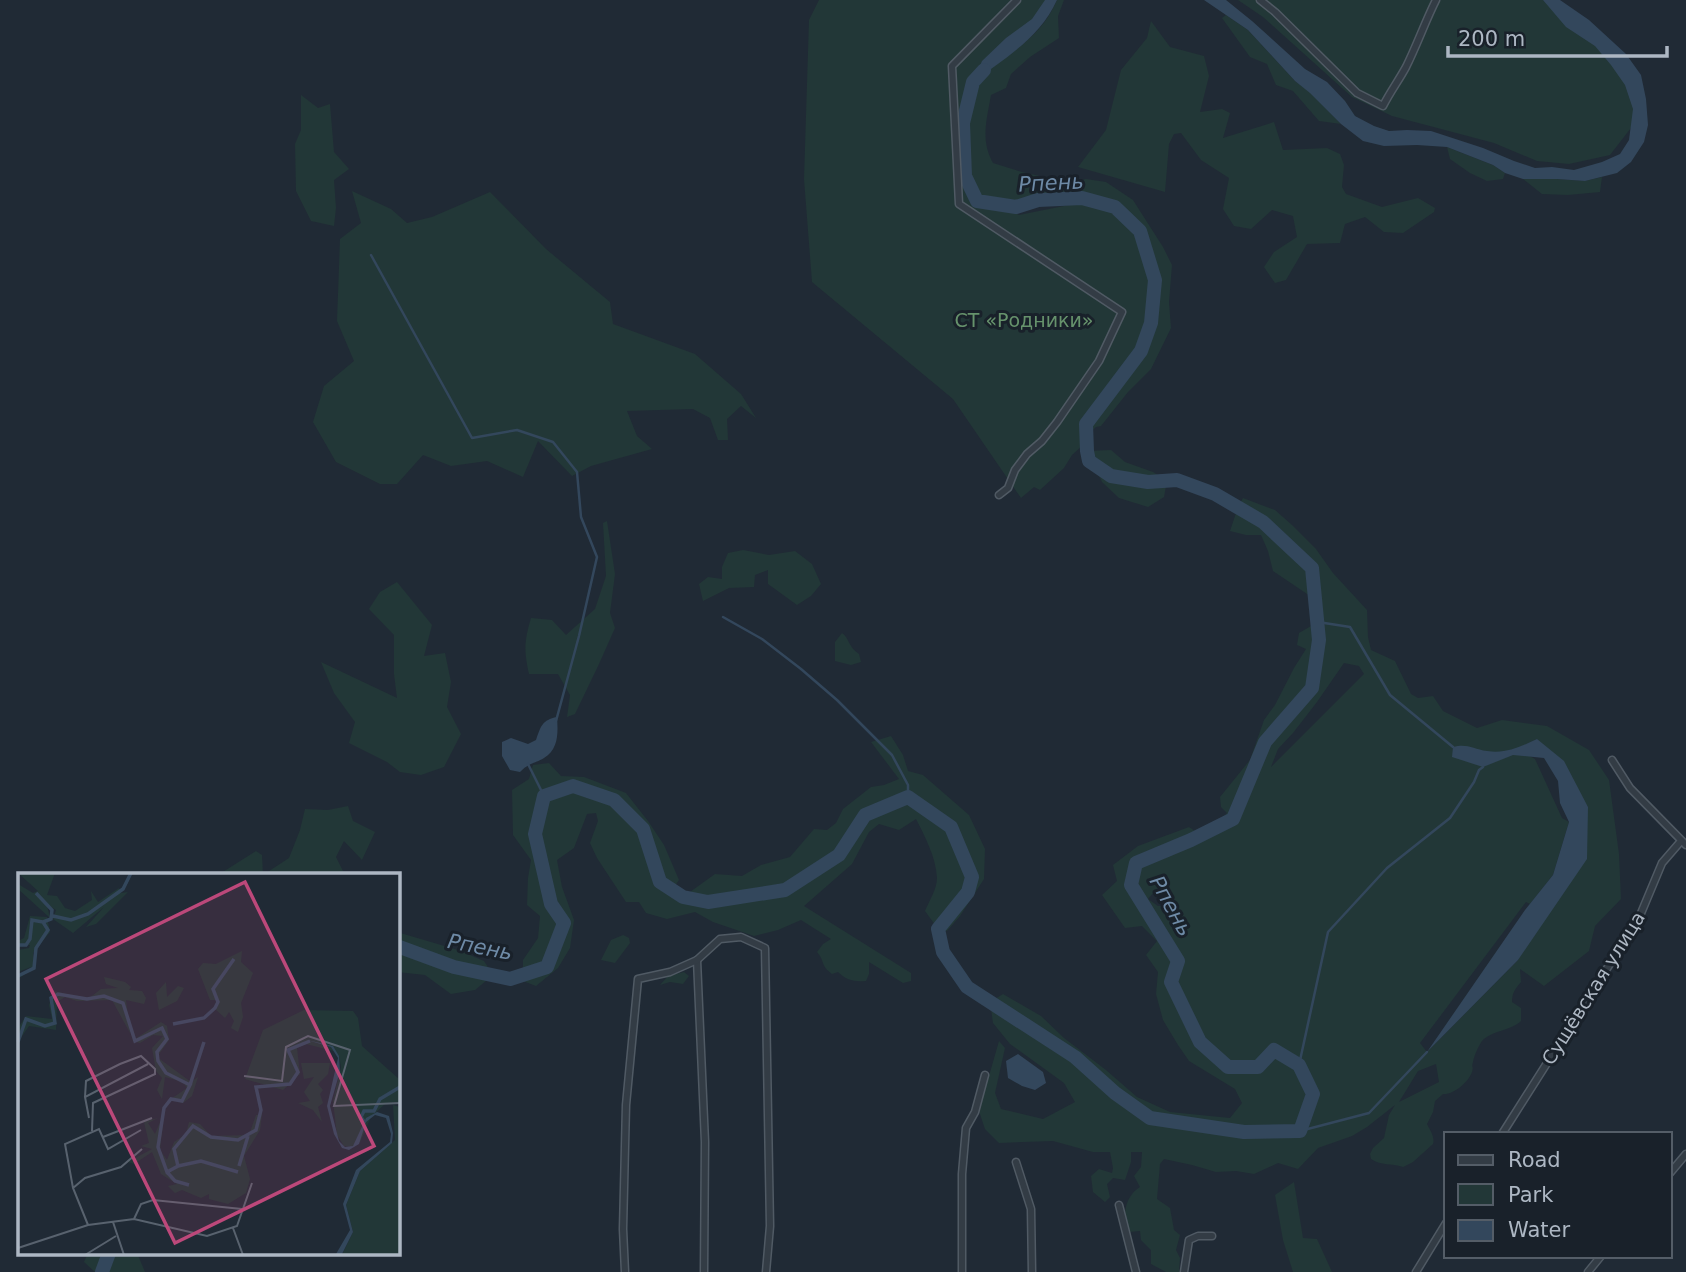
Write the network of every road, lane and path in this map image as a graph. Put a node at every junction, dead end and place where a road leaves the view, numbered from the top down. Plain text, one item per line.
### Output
1 (1017, 0) edge
2 (1260, 0) edge
3 (1436, 0) edge
4 (999, 495) dead end
5 (1612, 760) dead end
6 (1684, 843) edge
7 (697, 960) junction
8 (985, 1074) dead end
9 (1503, 1132) edge
10 (1686, 1154) edge
11 (1016, 1162) dead end
12 (1672, 1171) edge
13 (1119, 1205) dead end
14 (1444, 1226) edge
15 (1212, 1236) dead end
16 (1599, 1258) edge
17 (625, 1272) edge
18 (704, 1272) edge
19 (766, 1272) edge
20 (961, 1272) edge
21 (1032, 1272) edge
22 (1136, 1272) edge
23 (1184, 1272) edge
24 (1416, 1272) edge
25 (1588, 1272) edge

1 - 4 street
2 - 3 street
5 - 6 street
6 - 9 street, Сущёвская улица
7 - 17 street
7 - 18 street
7 - 19 street
8 - 20 street
10 - 12 street
11 - 21 street
13 - 22 street
14 - 24 street
15 - 23 street
16 - 25 street

